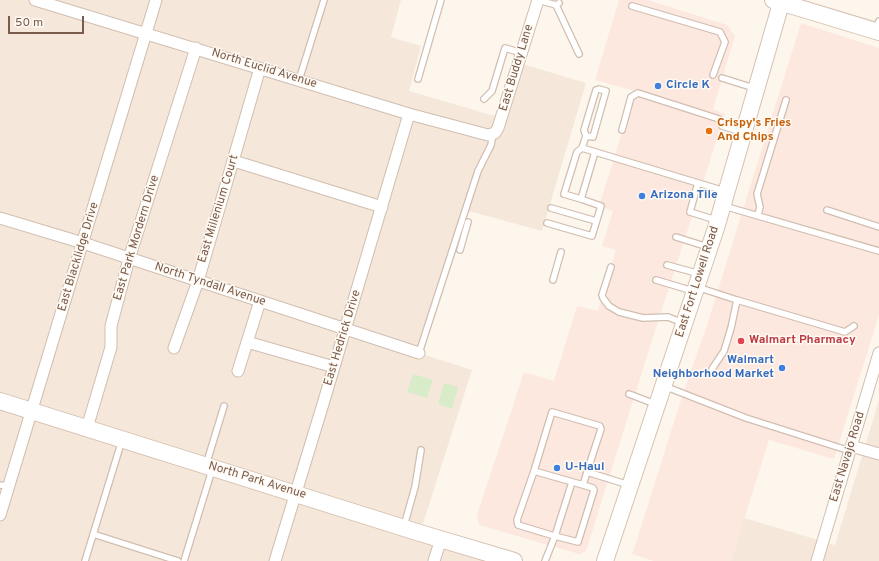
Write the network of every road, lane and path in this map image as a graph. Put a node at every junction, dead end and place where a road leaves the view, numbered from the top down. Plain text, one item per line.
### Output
1 (35, 0) edge
2 (156, 0) edge
3 (324, 0) edge
4 (441, 0) edge
5 (538, 0) edge
6 (779, 1) edge
7 (632, 6) dead end
8 (878, 28) edge
9 (146, 33) junction
10 (196, 48) junction
11 (522, 53) junction
12 (579, 54) dead end
13 (260, 68) junction
14 (713, 75) dead end
15 (722, 78) dead end
16 (418, 79) dead end
17 (298, 80) junction
18 (757, 89) junction
19 (484, 99) dead end
20 (786, 100) dead end
21 (410, 114) junction
22 (622, 130) dead end
23 (744, 133) junction
24 (493, 134) junction
25 (586, 136) junction
26 (582, 148) junction
27 (595, 152) junction
28 (234, 161) junction
29 (698, 183) junction
30 (581, 199) junction
31 (723, 206) junction
32 (382, 207) junction
33 (551, 208) dead end
34 (827, 210) dead end
35 (758, 216) junction
36 (0, 218) edge
37 (596, 221) junction
38 (468, 222) dead end
39 (548, 223) dead end
40 (879, 227) edge
41 (676, 237) dead end
42 (83, 244) junction
43 (710, 247) junction
44 (460, 250) dead end
45 (879, 251) edge
46 (561, 252) dead end
47 (130, 259) junction
48 (667, 265) dead end
49 (611, 267) dead end
50 (553, 280) dead end
51 (656, 280) dead end
52 (198, 281) junction
53 (698, 284) junction
54 (737, 300) junction
55 (260, 301) junction
56 (685, 323) junction
57 (854, 326) dead end
58 (346, 328) junction
59 (247, 342) junction
60 (174, 348) dead end
61 (419, 353) joint
62 (879, 353) edge
63 (334, 367) junction
64 (712, 369) dead end
65 (238, 371) dead end
66 (664, 386) junction
67 (629, 394) dead end
68 (0, 401) edge
69 (658, 404) junction
70 (224, 406) dead end
71 (31, 410) junction
72 (87, 428) junction
73 (122, 440) junction
74 (850, 448) junction
75 (421, 450) dead end
76 (879, 454) edge
77 (209, 466) junction
78 (534, 471) junction
79 (587, 472) junction
80 (572, 482) junction
81 (4, 485) edge
82 (583, 485) junction
83 (631, 485) junction
84 (296, 493) junction
85 (0, 514) edge
86 (403, 528) junction
87 (93, 534) junction
88 (555, 536) junction
89 (441, 539) junction
90 (85, 561) edge
91 (178, 561) edge
92 (184, 561) edge
93 (275, 561) edge
94 (434, 561) edge
95 (514, 561) edge
96 (545, 561) edge
97 (606, 561) edge
98 (817, 561) edge

1 - 9 street, North Euclid Avenue
2 - 9 street, East Blacklidge Drive
3 - 17 lane
4 - 16 lane
5 - 11 street, East Buddy Lane
5 - 12 lane
6 - 8 main road
6 - 18 main road, East Fort Lowell Road
7 - 14 lane
9 - 10 street, North Euclid Avenue
9 - 42 street, East Blacklidge Drive
10 - 13 street, North Euclid Avenue
10 - 47 street, East Park Mordern Drive
11 - 19 lane
11 - 24 street, East Buddy Lane
13 - 17 street, North Euclid Avenue
13 - 28 street, East Millenium Court
15 - 18 lane
17 - 21 street, North Euclid Avenue
18 - 23 main road, East Fort Lowell Road
20 - 35 lane
21 - 24 street, North Euclid Avenue
21 - 32 street, East Hedrick Drive
22 - 23 lane
23 - 31 main road, East Fort Lowell Road
24 - 61 lane
25 - 25 lane
25 - 26 lane
26 - 27 lane
26 - 30 lane
27 - 29 lane
27 - 30 lane
28 - 32 street
28 - 52 street, East Millenium Court
29 - 31 lane
29 - 31 lane
30 - 37 lane
31 - 35 lane
31 - 43 main road, East Fort Lowell Road
32 - 58 street, East Hedrick Drive
33 - 37 lane
34 - 40 lane
35 - 45 lane
36 - 42 street, North Tyndall Avenue
37 - 39 lane
38 - 44 lane
41 - 43 lane
42 - 47 street, North Tyndall Avenue
42 - 71 street, East Blacklidge Drive
43 - 53 main road, East Fort Lowell Road
46 - 50 lane
47 - 52 street, North Tyndall Avenue
47 - 72 street, East Park Mordern Drive
48 - 53 lane
49 - 56 lane
51 - 53 lane
52 - 55 street, North Tyndall Avenue
52 - 60 street, East Millenium Court
53 - 54 lane
53 - 56 main road, East Fort Lowell Road
54 - 57 lane
54 - 64 lane
55 - 58 street, North Tyndall Avenue
55 - 59 street
56 - 66 main road, East Fort Lowell Road
58 - 61 street, North Tyndall Avenue
58 - 63 street, East Hedrick Drive
59 - 63 street
59 - 65 street
62 - 74 street, East Navajo Road
63 - 84 street, East Hedrick Drive
66 - 69 main road, East Fort Lowell Road
66 - 74 lane
67 - 69 lane
68 - 71 main road, North Park Avenue
69 - 83 main road, East Fort Lowell Road
70 - 77 lane
71 - 72 main road, North Park Avenue
71 - 81 street, East Blacklidge Drive
72 - 73 main road, North Park Avenue
73 - 77 main road, North Park Avenue
73 - 87 lane
74 - 76 street
74 - 98 street, East Navajo Road
75 - 86 lane
77 - 84 main road, North Park Avenue
77 - 92 lane
78 - 79 lane
78 - 80 lane
78 - 88 lane
79 - 82 lane
79 - 83 lane
80 - 82 lane
80 - 88 lane
81 - 85 street, East Blacklidge Drive
82 - 88 lane
83 - 97 main road, East Fort Lowell Road
84 - 86 main road, North Park Avenue
84 - 93 street, East Hedrick Drive
86 - 89 main road, North Park Avenue
87 - 90 lane
87 - 91 lane
88 - 96 lane
89 - 94 street
89 - 95 main road, North Park Avenue

